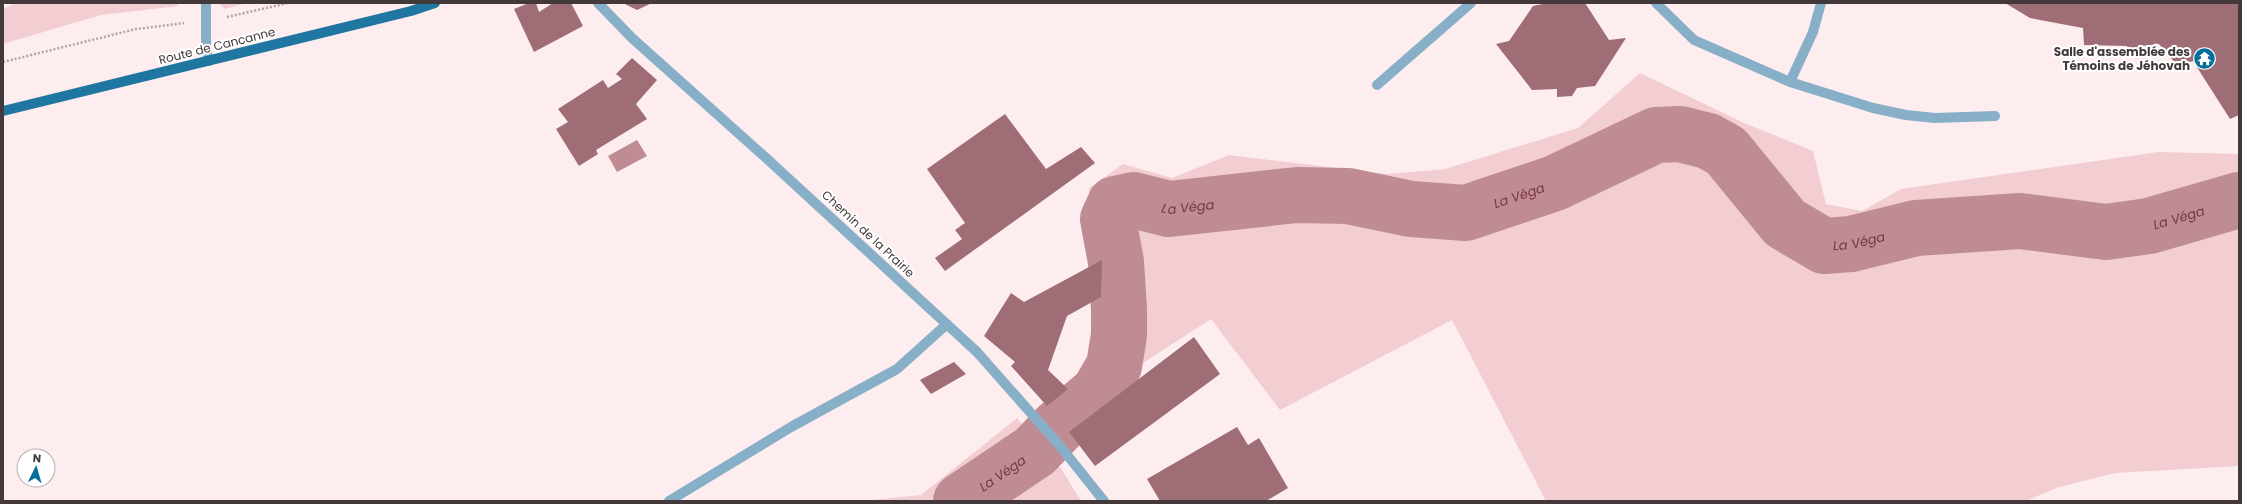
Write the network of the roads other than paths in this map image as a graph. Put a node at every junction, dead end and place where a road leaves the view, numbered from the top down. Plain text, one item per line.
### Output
1 (206, 3) edge
2 (435, 3) edge
3 (598, 3) edge
4 (1471, 3) edge
5 (1656, 3) edge
6 (1821, 3) edge
7 (209, 61) junction
8 (1790, 82) junction
9 (1377, 85) dead end
10 (3, 111) edge
11 (1995, 116) dead end
12 (947, 324) junction
13 (669, 501) edge
14 (1104, 501) edge

1 - 7 street
2 - 7 main road, Route de Cancanne
3 - 12 street, Chemin de la Prairie
4 - 9 street
5 - 8 street
6 - 8 street
7 - 10 main road, Route de Cancanne
8 - 11 street
12 - 13 street
12 - 14 street, Chemin de la Prairie

